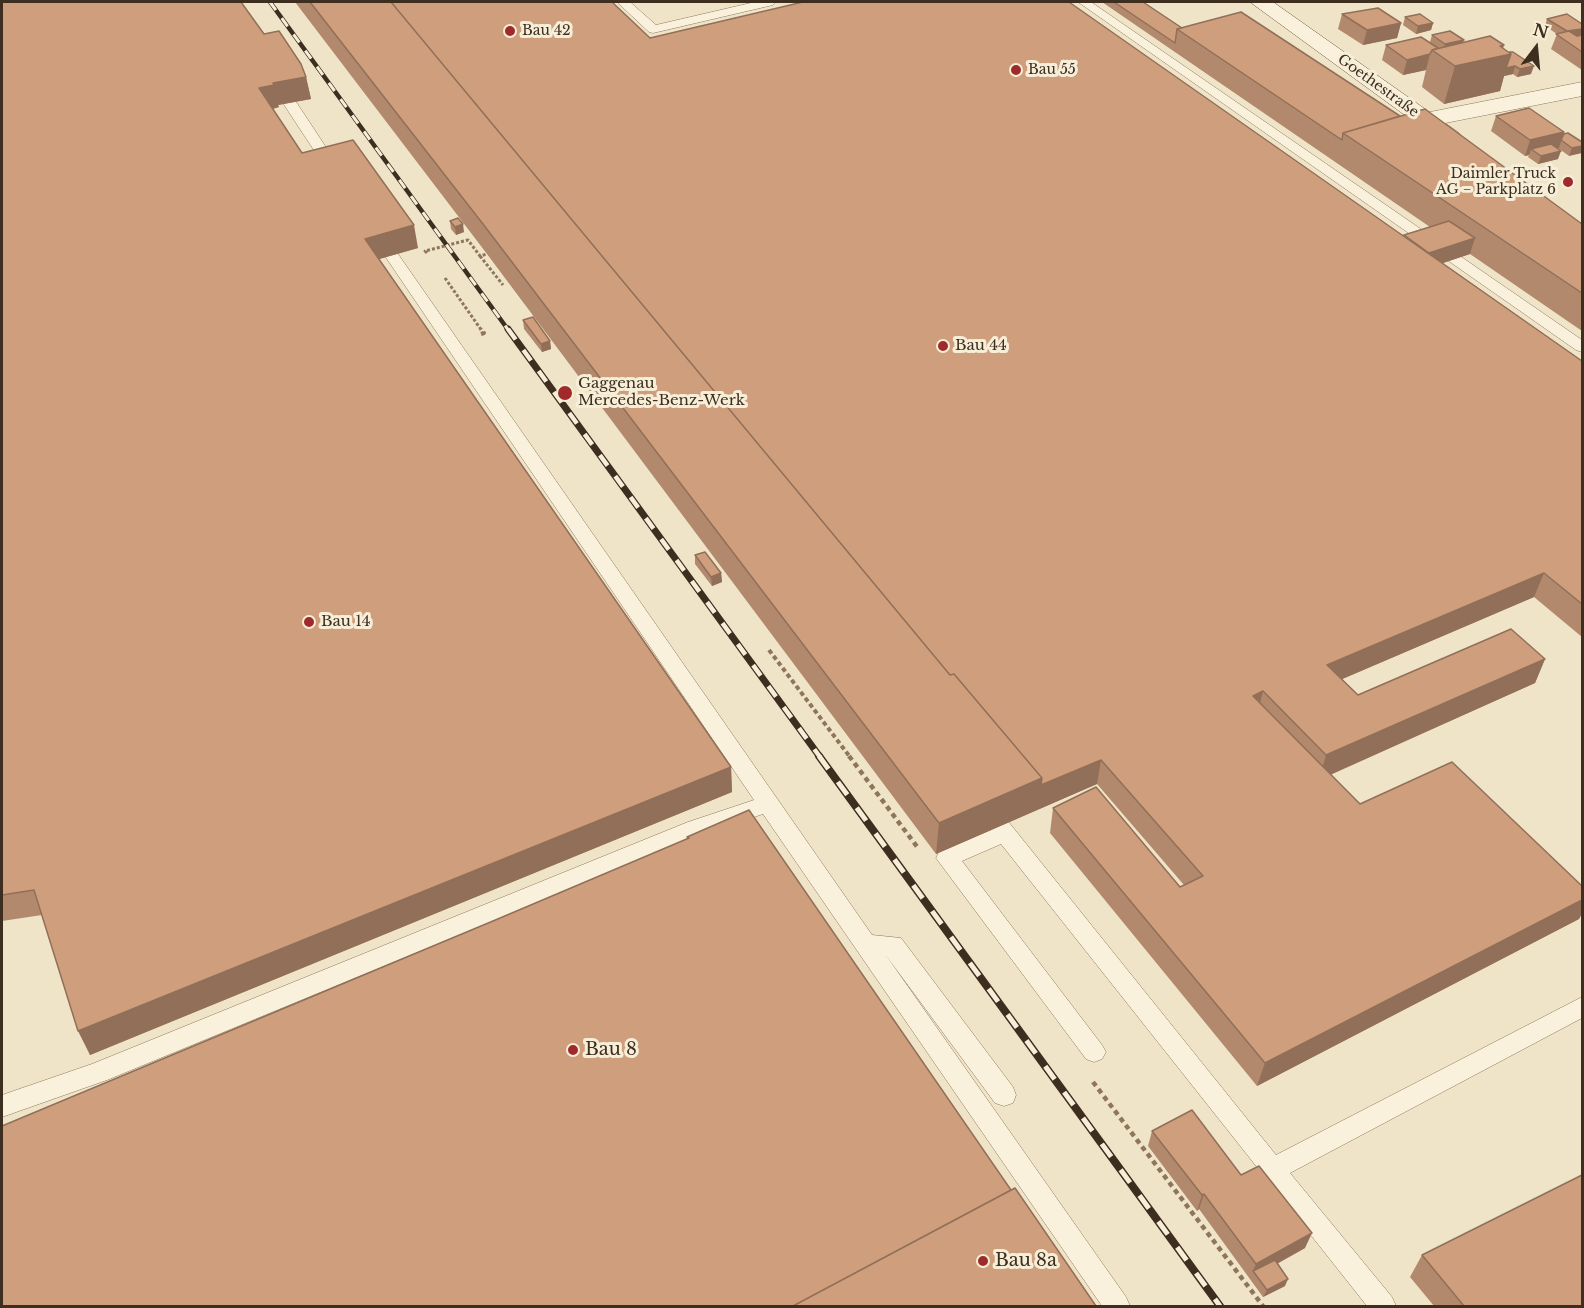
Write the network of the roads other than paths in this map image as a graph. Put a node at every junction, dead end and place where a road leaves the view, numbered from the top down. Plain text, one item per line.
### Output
1 (623, 2) edge
2 (769, 2) edge
3 (1084, 2) edge
4 (1260, 2) edge
5 (266, 67) edge
6 (1582, 89) edge
7 (1425, 120) junction
8 (1473, 153) edge
9 (344, 185) edge
10 (371, 224) edge
11 (1582, 347) edge
12 (768, 804) junction
13 (864, 944) junction
14 (1582, 1007) edge
15 (1095, 1052) dead end
16 (1004, 1095) dead end
17 (2, 1106) edge
18 (1272, 1170) junction
19 (1117, 1306) edge
20 (1383, 1306) edge

1 - 2 lane
3 - 11 lane
4 - 7 street, Goethestraße
5 - 9 lane
6 - 7 street
7 - 8 street, Goethestraße
10 - 12 lane
12 - 13 lane
12 - 17 lane
13 - 16 lane
13 - 19 lane
14 - 18 lane
15 - 18 lane
18 - 20 lane

